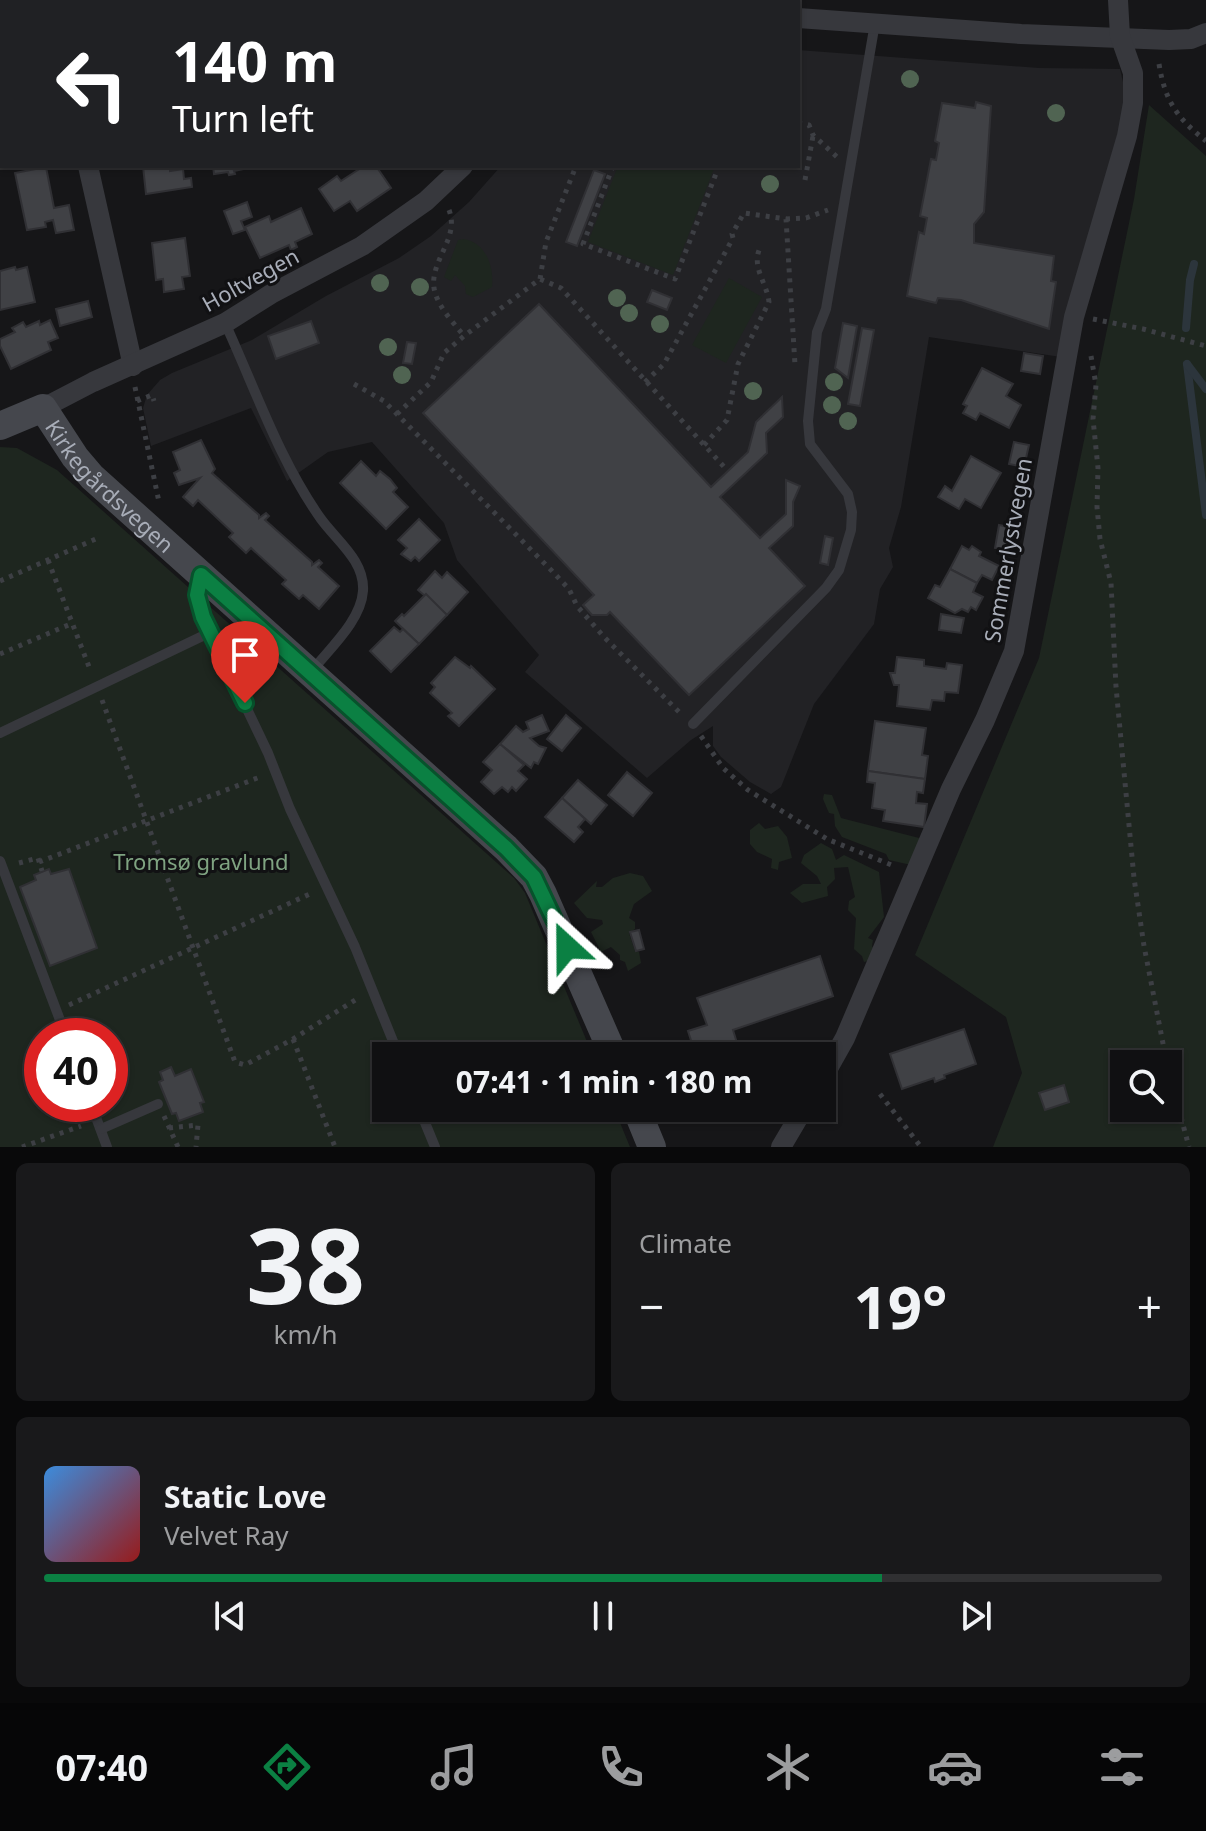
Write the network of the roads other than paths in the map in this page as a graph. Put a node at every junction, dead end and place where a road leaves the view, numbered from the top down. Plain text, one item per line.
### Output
1 (1118, 0) edge
2 (800, 18) edge
3 (875, 23) junction
4 (1206, 33) edge
5 (1120, 36) junction
6 (88, 168) edge
7 (461, 168) edge
8 (225, 323) junction
9 (133, 366) junction
10 (43, 408) junction
11 (0, 426) edge
12 (201, 575) junction
13 (211, 632) junction
14 (311, 672) junction
15 (693, 724) road end
16 (0, 733) edge
17 (1, 864) edge
18 (60, 1018) edge
19 (393, 1042) edge
20 (608, 1042) edge
21 (836, 1057) edge
22 (158, 1104) road end
23 (425, 1122) edge
24 (642, 1122) edge
25 (796, 1122) edge
26 (102, 1136) edge
27 (435, 1147) edge
28 (652, 1147) edge
29 (781, 1147) edge

1 - 5 street, Sommerlystvegen
2 - 3 street
3 - 5 street
3 - 15 lane
4 - 5 street
5 - 21 street, Sommerlystvegen
6 - 9 street
7 - 8 street, Holtvegen
8 - 9 street, Holtvegen
8 - 14 lane
9 - 10 street, Holtvegen
10 - 11 street, Kirkegårdsvegen
10 - 12 street, Kirkegårdsvegen
12 - 13 lane
12 - 14 street, Kirkegårdsvegen
13 - 16 lane
13 - 19 lane
14 - 20 street, Kirkegårdsvegen
17 - 18 lane
22 - 26 lane
23 - 27 lane
24 - 28 street
25 - 29 street

